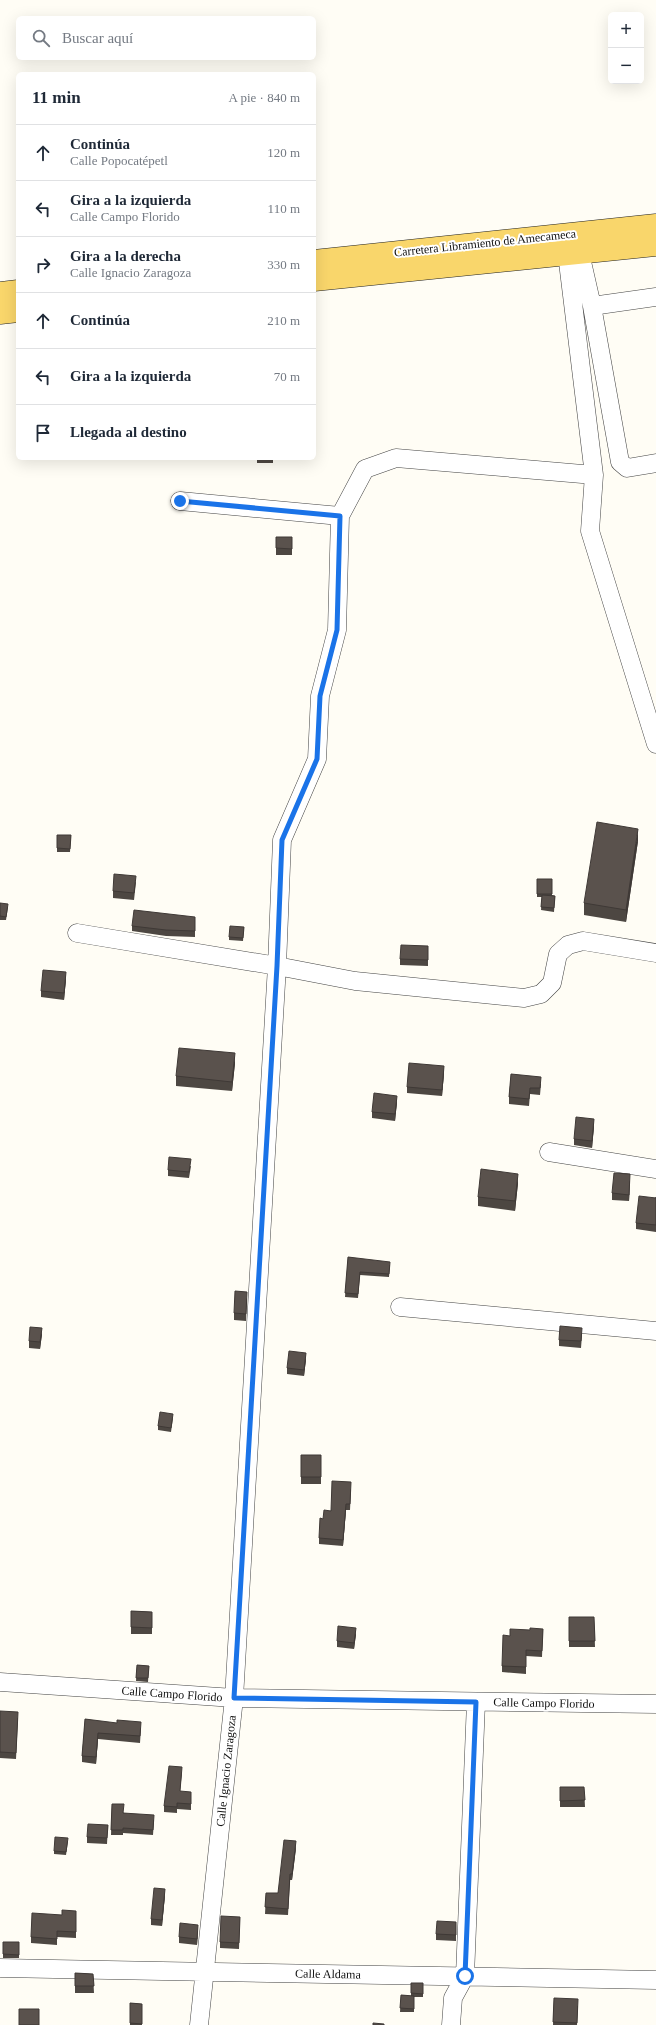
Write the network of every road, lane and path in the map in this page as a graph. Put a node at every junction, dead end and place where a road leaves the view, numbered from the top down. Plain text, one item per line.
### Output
1 (656, 225) edge
2 (656, 245) edge
3 (573, 254) junction
4 (316, 261) edge
5 (316, 280) edge
6 (16, 291) edge
7 (0, 293) edge
8 (656, 297) edge
9 (592, 306) junction
10 (16, 311) edge
11 (0, 313) edge
12 (656, 462) edge
13 (594, 475) junction
14 (180, 501) dead end
15 (340, 516) junction
16 (656, 744) edge
17 (77, 933) dead end
18 (656, 953) edge
19 (277, 966) junction
20 (549, 1152) dead end
21 (656, 1169) edge
22 (400, 1307) dead end
23 (656, 1331) edge
24 (0, 1682) edge
25 (234, 1698) junction
26 (476, 1702) junction
27 (656, 1704) edge
28 (0, 1968) edge
29 (205, 1972) junction
30 (465, 1976) junction
31 (656, 1980) edge
32 (200, 2025) edge
33 (451, 2025) edge

1 - 4 main road, Carretera Libramiento de Amecameca
2 - 3 main road, Carretera Libramiento de Amecameca
3 - 5 main road, Carretera Libramiento de Amecameca
3 - 9 street
3 - 13 street
6 - 7 main road
8 - 9 street
9 - 12 street
10 - 11 main road
13 - 15 street
13 - 16 street
14 - 15 street
15 - 19 street, Calle Ignacio Zaragoza
17 - 19 street
18 - 19 street
19 - 25 street, Calle Ignacio Zaragoza
20 - 21 street
22 - 23 street
24 - 25 street, Calle Campo Florido
25 - 26 street, Calle Campo Florido
25 - 29 street, Calle Ignacio Zaragoza
26 - 27 street, Calle Campo Florido
26 - 30 street
28 - 29 street, Calle Aldama
29 - 30 street, Calle Aldama
29 - 32 street, Calle Ignacio Zaragoza
30 - 31 street, Calle Aldama
30 - 33 street

